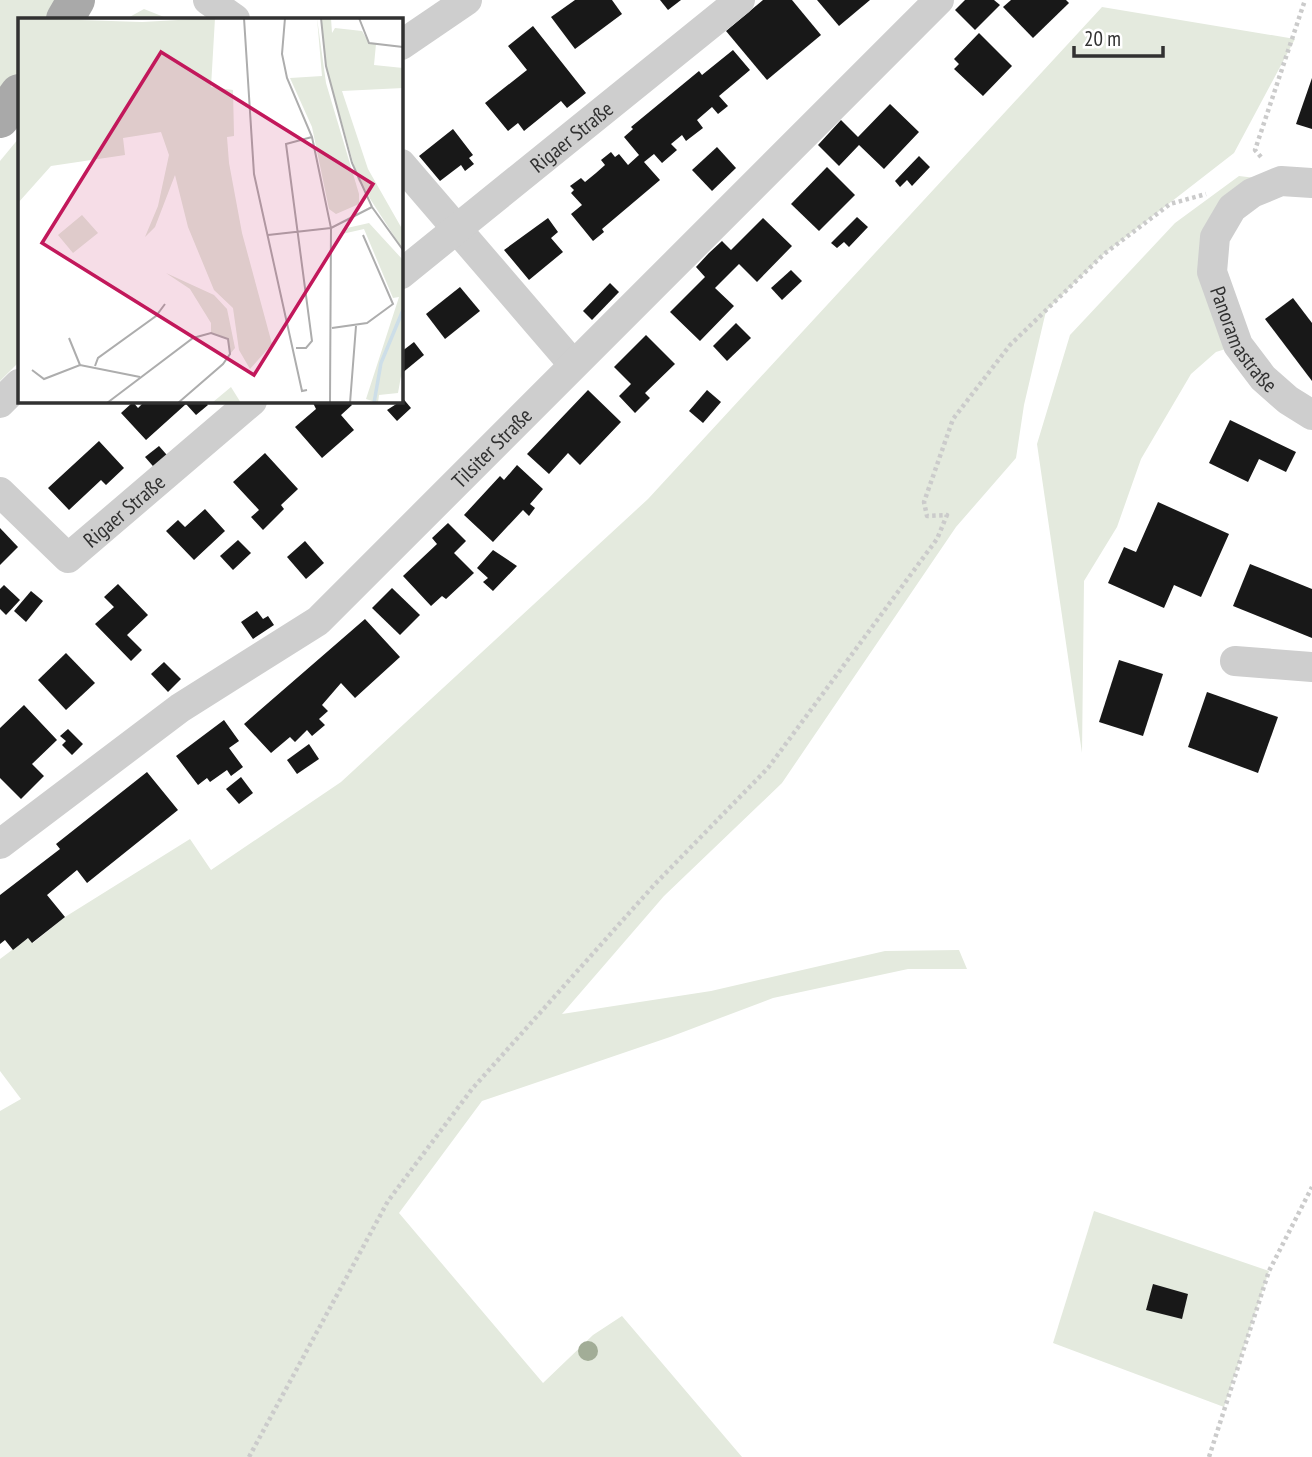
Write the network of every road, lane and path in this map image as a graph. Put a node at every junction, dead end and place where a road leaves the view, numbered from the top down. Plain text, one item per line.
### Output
1 (76, 0) edge
2 (208, 0) edge
3 (467, 0) edge
4 (740, 0) edge
5 (939, 0) edge
6 (1305, 0) edge
7 (66, 18) edge
8 (234, 18) edge
9 (402, 45) edge
10 (18, 94) edge
11 (0, 118) edge
12 (402, 165) edge
13 (1281, 181) junction
14 (1312, 183) edge
15 (1241, 201) junction
16 (455, 227) junction
17 (402, 273) edge
18 (572, 363) junction
19 (18, 385) edge
20 (252, 402) edge
21 (0, 403) edge
22 (1312, 415) edge
23 (0, 492) edge
24 (1235, 661) dead end
25 (1312, 667) edge
26 (0, 844) edge
27 (1312, 1187) edge
28 (249, 1457) edge
29 (1209, 1457) edge

1 - 7 main road
2 - 8 street
3 - 9 street
4 - 16 street, Rigaer Straße
5 - 18 street, Tilsiter Straße
6 - 13 path
10 - 11 main road
12 - 16 street
13 - 14 street, Panoramastraße
13 - 15 street, Panoramastraße
15 - 22 street, Panoramastraße
15 - 28 path
16 - 17 street, Rigaer Straße
16 - 18 street
18 - 26 street, Tilsiter Straße
19 - 21 street
20 - 23 street, Rigaer Straße
24 - 25 street
27 - 29 path

